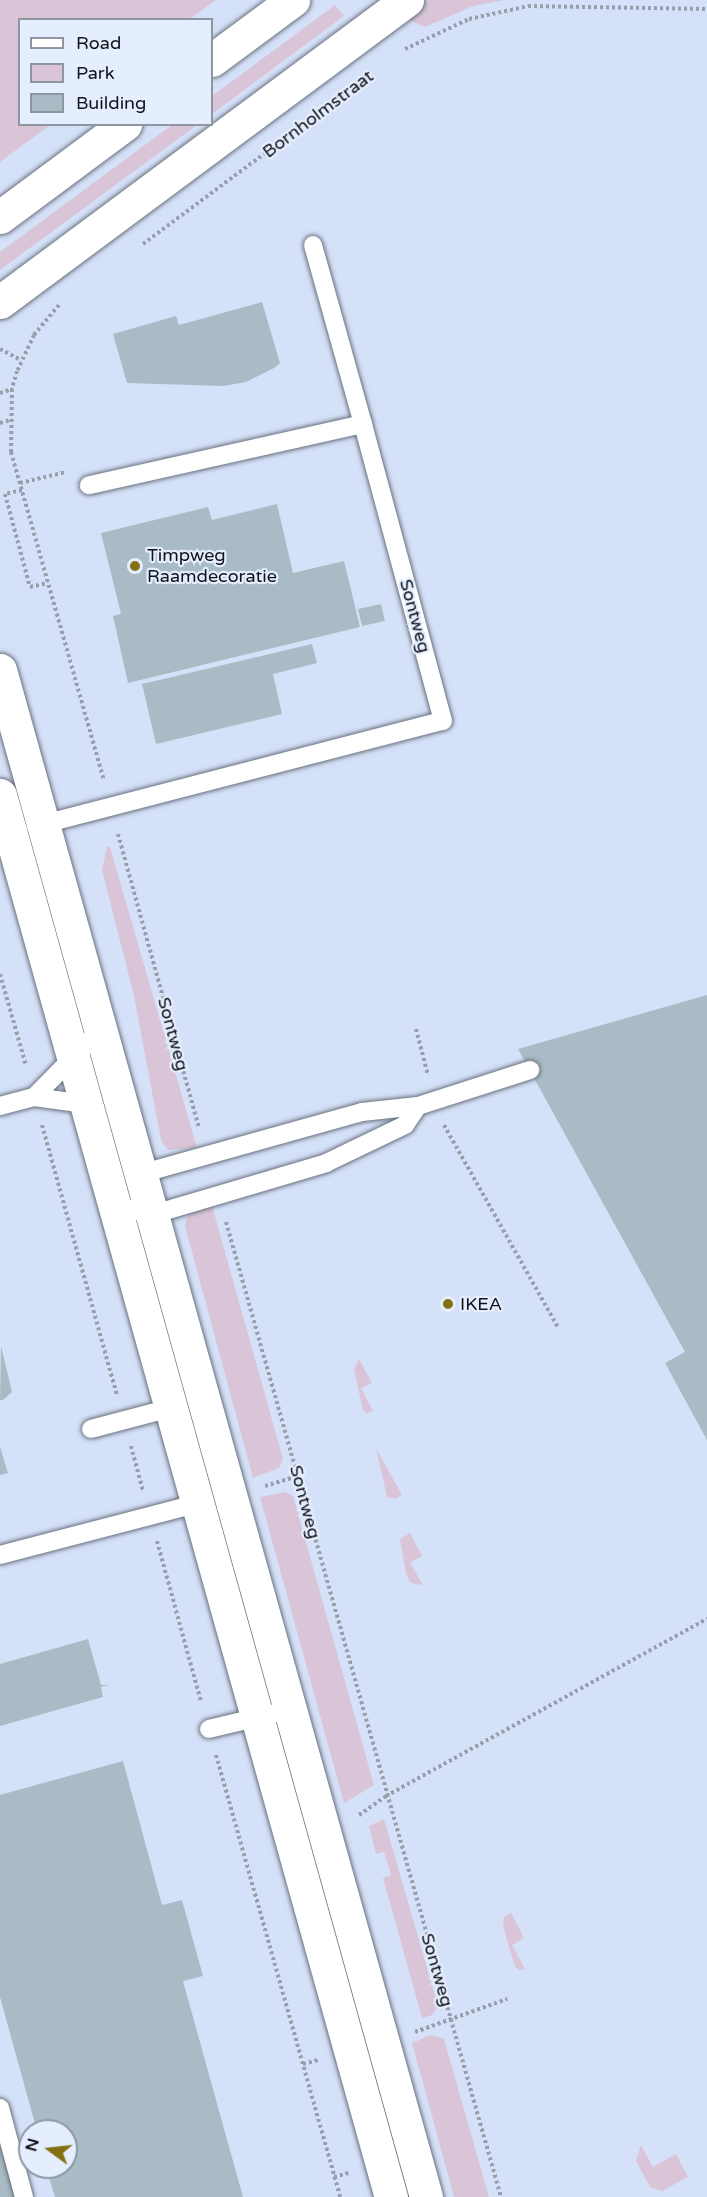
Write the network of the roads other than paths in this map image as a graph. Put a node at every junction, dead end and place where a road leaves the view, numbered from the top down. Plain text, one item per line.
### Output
1 (293, 0) edge
2 (407, 0) edge
3 (213, 59) edge
4 (122, 126) edge
5 (0, 217) edge
6 (313, 245) dead end
7 (0, 302) edge
8 (363, 424) junction
9 (89, 485) road end
10 (2, 684) edge
11 (0, 795) edge
12 (44, 824) junction
13 (11, 833) junction
14 (100, 1030) junction
15 (73, 1057) junction
16 (530, 1070) dead end
17 (34, 1097) junction
18 (426, 1103) junction
19 (86, 1104) junction
20 (0, 1106) edge
21 (140, 1174) junction
22 (114, 1204) junction
23 (151, 1215) junction
24 (203, 1399) junction
25 (171, 1408) junction
26 (91, 1429) dead end
27 (230, 1495) junction
28 (198, 1504) junction
29 (0, 1555) edge
30 (288, 1710) junction
31 (257, 1717) junction
32 (209, 1729) road end
33 (0, 2108) edge
34 (424, 2193) edge
35 (24, 2197) edge
36 (392, 2197) edge

1 - 3 street
2 - 7 street, Bornholmstraat
4 - 5 street
6 - 8 lane, Sontweg
8 - 9 lane
8 - 12 lane, Sontweg
10 - 12 street
11 - 13 street
12 - 13 lane, Sontweg
12 - 14 street
13 - 15 street
14 - 15 lane
14 - 21 street
15 - 17 lane
15 - 19 street
16 - 18 lane
17 - 19 lane
17 - 20 lane
18 - 21 lane
18 - 23 lane
19 - 22 street
21 - 22 lane
21 - 23 street
22 - 23 lane
22 - 25 street
23 - 24 street
24 - 25 lane
24 - 27 street
25 - 26 lane
25 - 28 street
27 - 28 lane
27 - 30 street
28 - 29 lane
28 - 31 street
30 - 31 lane
30 - 34 street
31 - 32 lane
31 - 36 street
33 - 35 lane
34 - 36 lane

